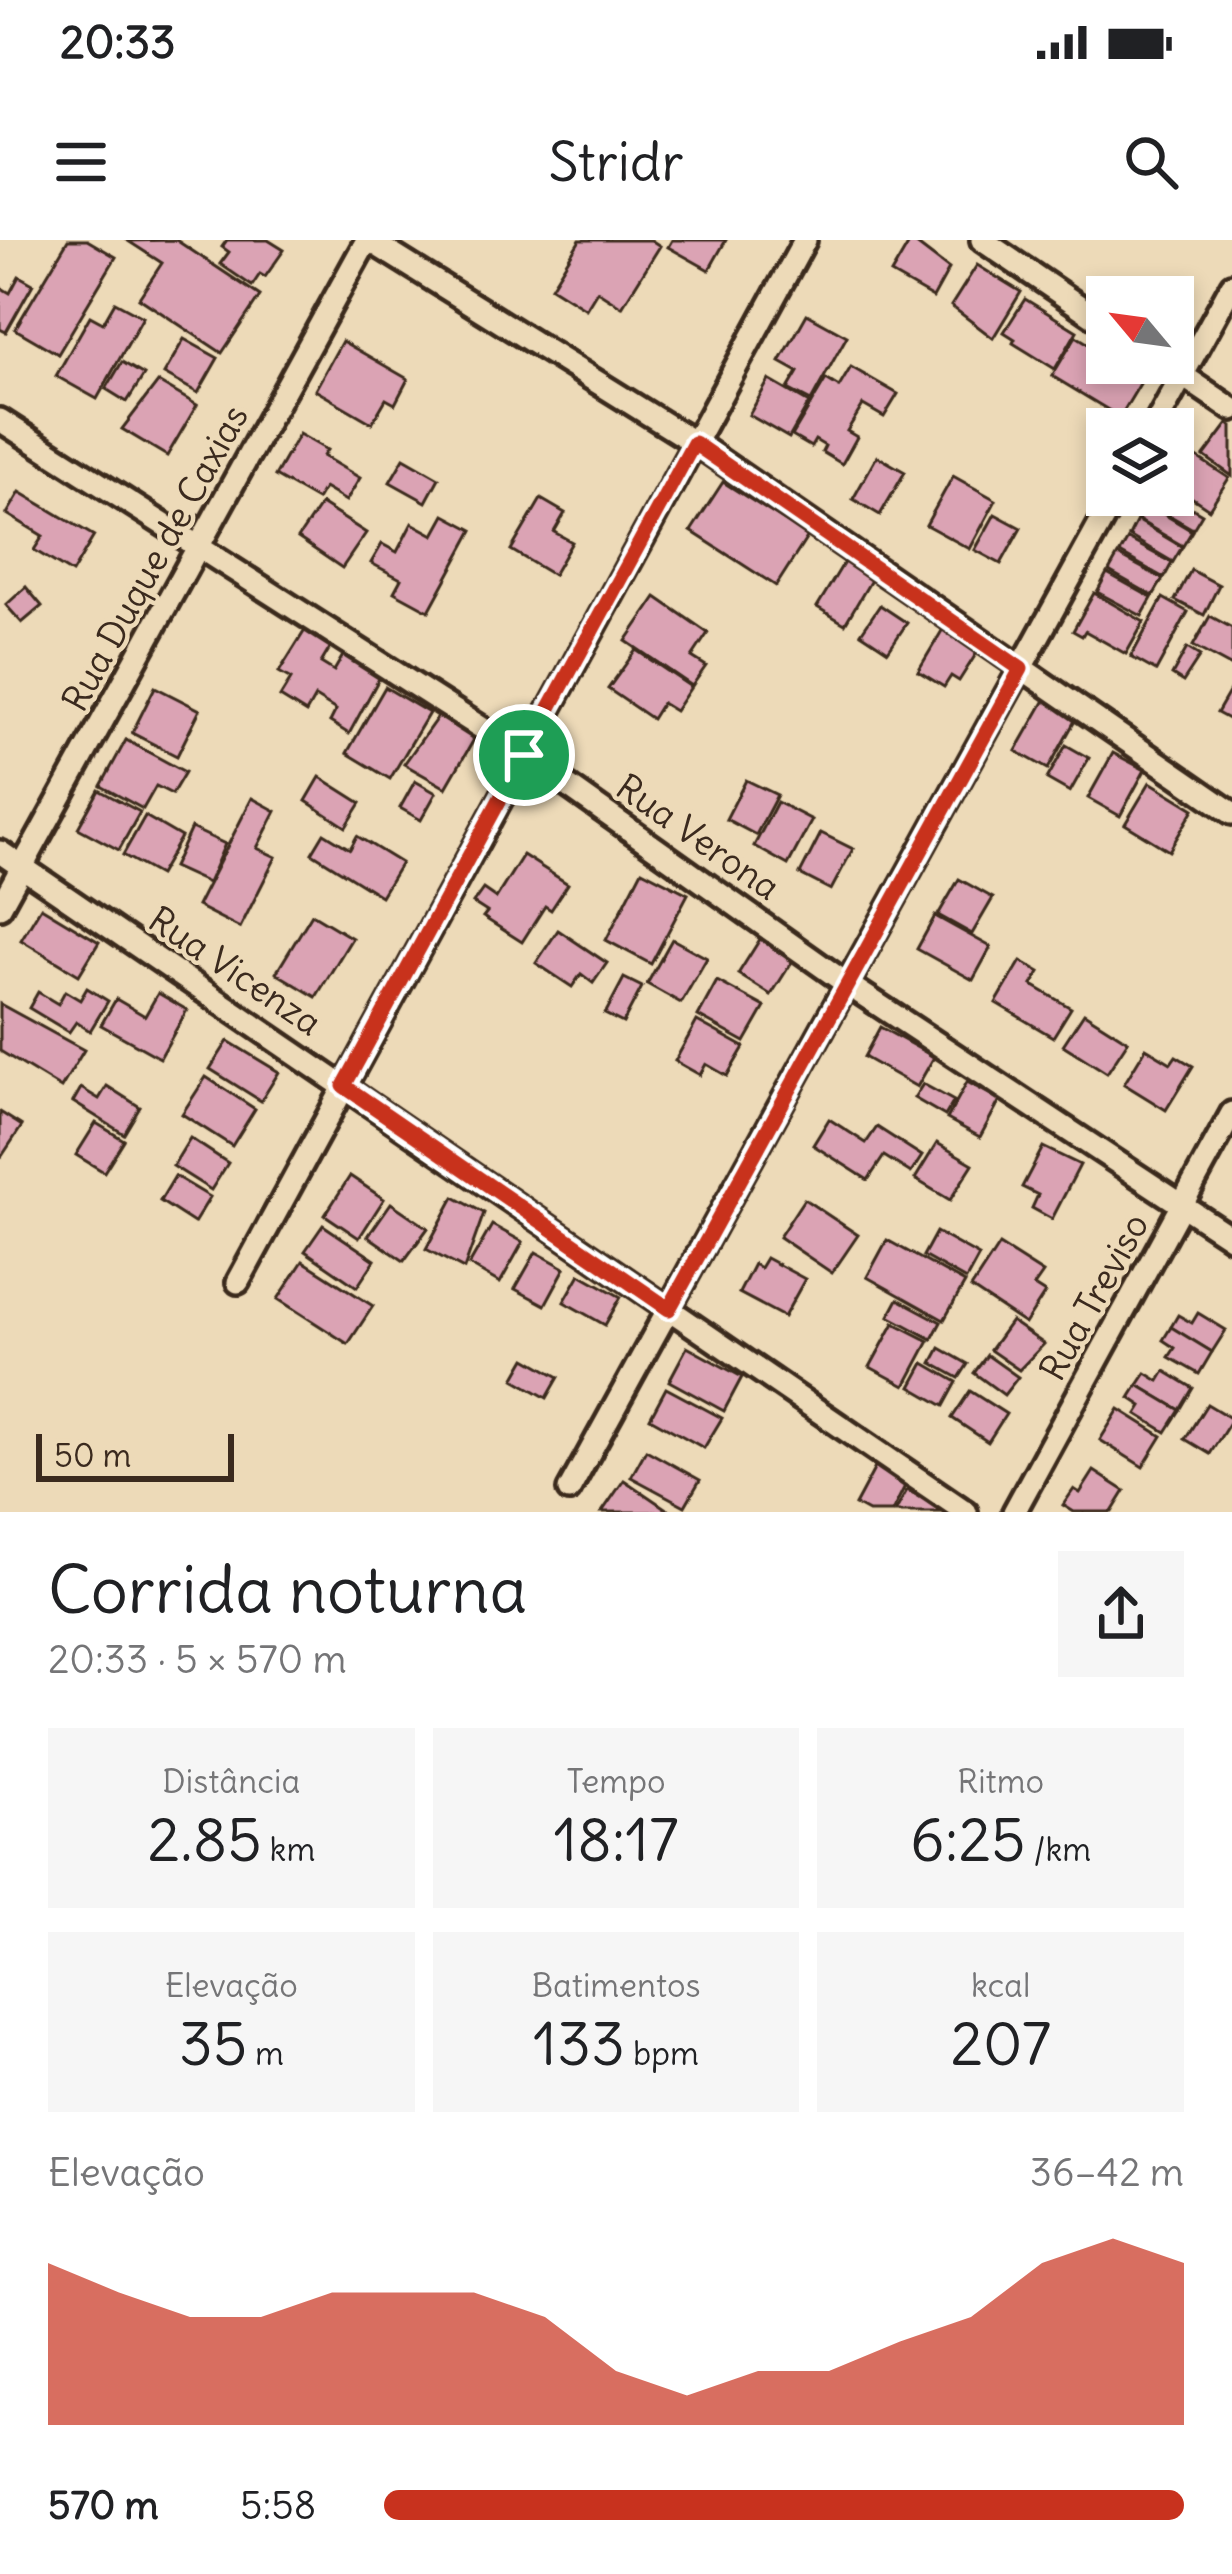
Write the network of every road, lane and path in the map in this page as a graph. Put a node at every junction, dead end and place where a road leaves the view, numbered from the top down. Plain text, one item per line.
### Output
1 (368, 240) edge
2 (805, 240) edge
3 (982, 240) edge
4 (1232, 285) edge
5 (1086, 311) edge
6 (1194, 339) edge
7 (1194, 383) edge
8 (1232, 409) edge
9 (0, 420) edge
10 (694, 443) junction
11 (1105, 516) edge
12 (200, 544) junction
13 (1021, 669) junction
14 (524, 755) junction
15 (1232, 813) edge
16 (0, 852) edge
17 (23, 866) junction
18 (0, 907) edge
19 (848, 983) junction
20 (344, 1086) junction
21 (1232, 1113) edge
22 (1183, 1204) junction
23 (1232, 1238) edge
24 (238, 1282) dead end
25 (669, 1309) junction
26 (569, 1490) dead end
27 (966, 1512) edge
28 (1015, 1512) edge

1 - 10 street
1 - 12 street, Rua Duque de Caxias
2 - 10 street
3 - 5 street
4 - 6 street
7 - 8 street
9 - 12 street, Rua Verona
10 - 13 street
10 - 14 street
11 - 13 street
12 - 14 street, Rua Verona
12 - 17 street, Rua Duque de Caxias
13 - 15 street
13 - 19 street
14 - 19 street, Rua Verona
14 - 20 street
16 - 17 street, Rua Vicenza
17 - 18 street, Rua Duque de Caxias
17 - 20 street, Rua Vicenza
19 - 22 street, Rua Verona
19 - 25 street
20 - 24 street
20 - 25 street, Rua Vicenza
21 - 22 street, Rua Treviso
22 - 23 street, Rua Verona
22 - 28 street, Rua Treviso
25 - 26 street
25 - 27 street, Rua Vicenza

